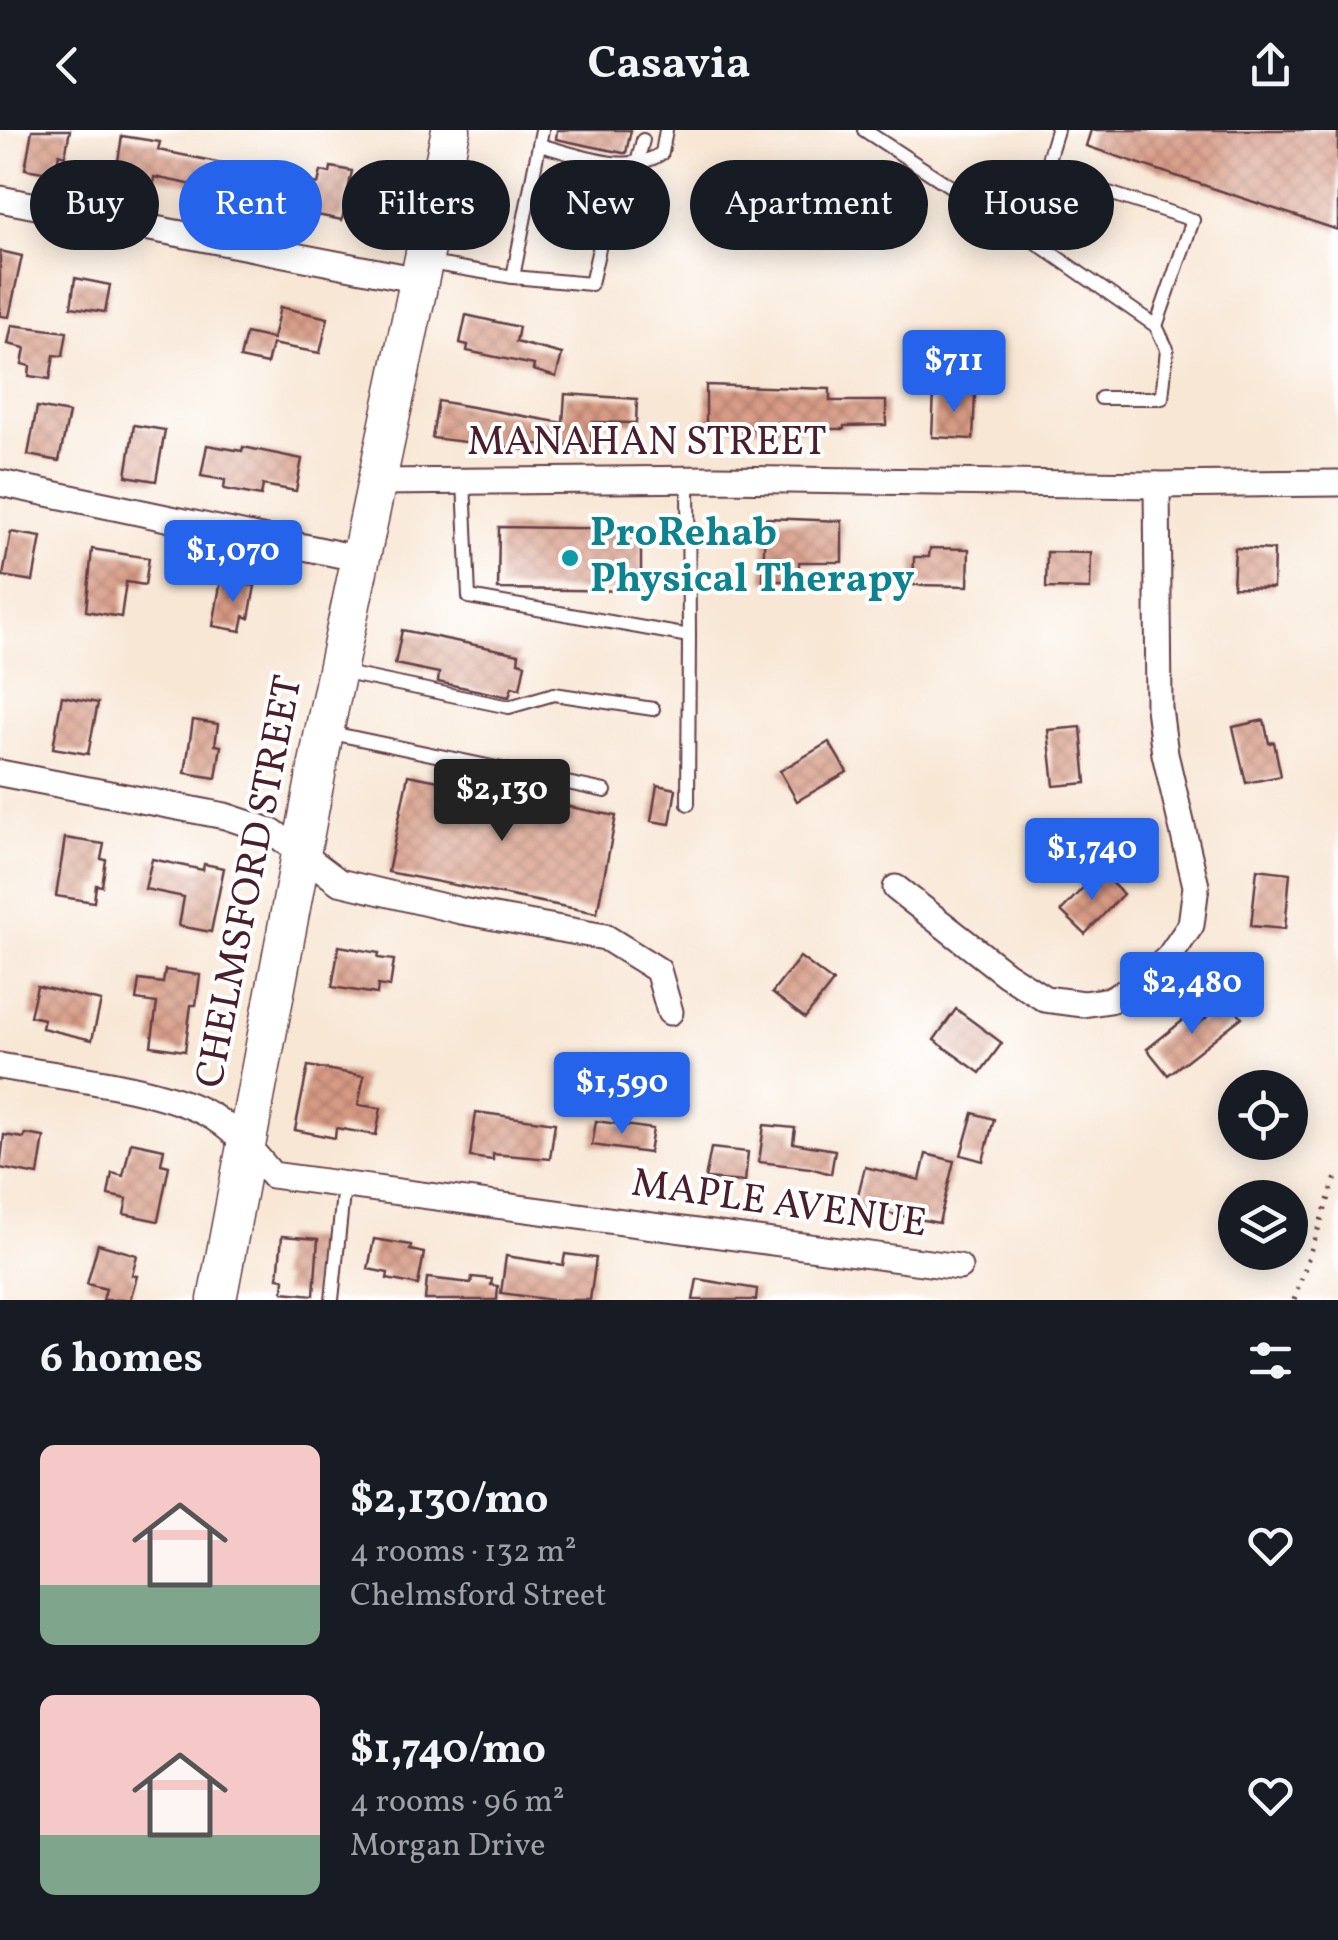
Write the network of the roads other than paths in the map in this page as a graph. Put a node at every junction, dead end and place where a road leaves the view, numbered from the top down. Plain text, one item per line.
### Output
1 (451, 130) edge
2 (542, 130) edge
3 (666, 130) edge
4 (864, 130) edge
5 (1057, 130) edge
6 (643, 140) dead end
7 (539, 145) junction
8 (601, 160) edge
9 (638, 160) edge
10 (652, 160) edge
11 (1048, 160) edge
12 (948, 184) edge
13 (1114, 195) edge
14 (0, 199) edge
15 (599, 250) edge
16 (1047, 250) edge
17 (421, 271) junction
18 (513, 277) junction
19 (1156, 326) junction
20 (1101, 398) dead end
21 (688, 480) junction
22 (464, 481) junction
23 (376, 482) junction
24 (0, 483) edge
25 (1338, 483) edge
26 (1157, 485) junction
27 (360, 559) junction
28 (689, 636) junction
29 (337, 671) junction
30 (653, 709) dead end
31 (324, 732) junction
32 (0, 773) edge
33 (606, 791) dead end
34 (688, 804) dead end
35 (302, 856) junction
36 (896, 888) dead end
37 (670, 1012) dead end
38 (0, 1066) edge
39 (246, 1144) junction
40 (344, 1184) junction
41 (959, 1266) dead end
42 (217, 1300) edge
43 (332, 1300) edge

1 - 17 main road, CHELMSFORD STREET
2 - 7 lane
3 - 10 lane
4 - 12 lane
5 - 11 lane
6 - 9 lane
7 - 8 lane
7 - 18 lane
13 - 19 lane
14 - 17 street
15 - 18 lane
16 - 19 lane
17 - 18 lane
17 - 23 main road, CHELMSFORD STREET
19 - 20 lane
21 - 22 street, MANAHAN STREET
21 - 26 street, MANAHAN STREET
21 - 28 lane
22 - 23 street, MANAHAN STREET
22 - 28 lane
23 - 27 main road, CHELMSFORD STREET
24 - 27 street
25 - 26 street, MANAHAN STREET
26 - 36 street
27 - 29 main road, CHELMSFORD STREET
28 - 34 lane
29 - 30 lane
29 - 31 main road, CHELMSFORD STREET
31 - 33 lane
31 - 35 main road, CHELMSFORD STREET
32 - 35 street
35 - 37 street
35 - 39 main road, CHELMSFORD STREET
38 - 39 street, MAPLE AVENUE
39 - 40 street, MAPLE AVENUE
39 - 42 main road, CHELMSFORD STREET
40 - 41 street, MAPLE AVENUE
40 - 43 lane

